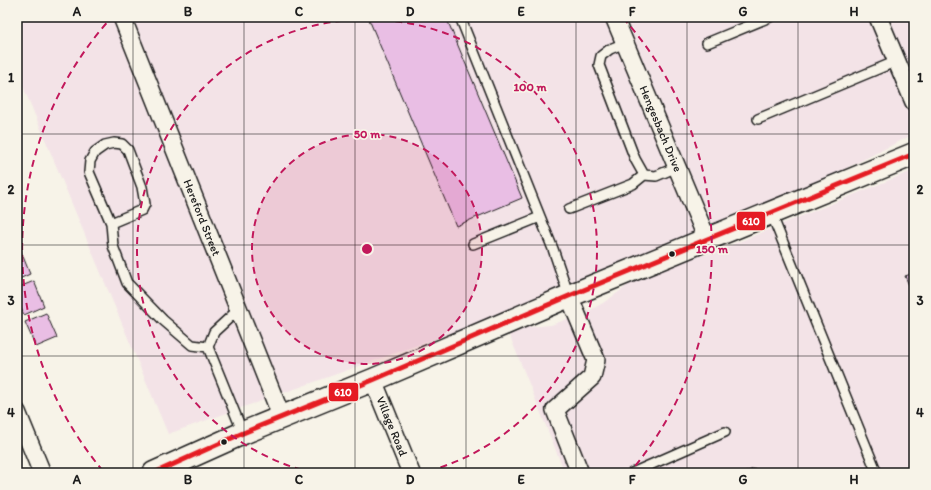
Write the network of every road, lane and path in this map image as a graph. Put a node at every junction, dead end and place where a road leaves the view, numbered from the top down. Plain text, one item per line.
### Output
1 (122, 17) edge
2 (460, 17) edge
3 (614, 17) edge
4 (770, 17) edge
5 (878, 17) edge
6 (707, 42) dead end
7 (625, 43) junction
8 (897, 61) junction
9 (914, 102) edge
10 (758, 119) dead end
11 (914, 154) edge
12 (677, 167) junction
13 (644, 175) junction
14 (569, 209) dead end
15 (771, 213) junction
16 (540, 217) junction
17 (111, 223) junction
18 (707, 239) junction
19 (473, 244) dead end
20 (569, 296) junction
21 (239, 309) junction
22 (208, 346) junction
23 (373, 380) junction
24 (17, 412) edge
25 (282, 418) junction
26 (725, 432) dead end
27 (243, 433) junction
28 (42, 473) edge
29 (154, 473) edge
30 (411, 473) edge
31 (580, 473) edge
32 (632, 473) edge
33 (877, 473) edge

1 - 21 street, Hereford Street
2 - 16 lane
3 - 7 street, Hengesbach Drive
4 - 6 lane
5 - 8 street
7 - 12 street, Hengesbach Drive
7 - 13 lane
8 - 9 street
8 - 10 lane
11 - 15 main road
12 - 13 lane
12 - 18 street, Hengesbach Drive
13 - 14 lane
15 - 18 main road
15 - 33 lane
16 - 19 lane
16 - 20 lane
17 - 17 lane
17 - 22 lane
18 - 20 main road
20 - 23 main road
20 - 31 street
21 - 22 lane
21 - 25 street, Hereford Street
22 - 27 lane
23 - 25 main road
23 - 30 street, Village Road
24 - 28 street
25 - 27 main road
26 - 32 lane
27 - 29 main road

